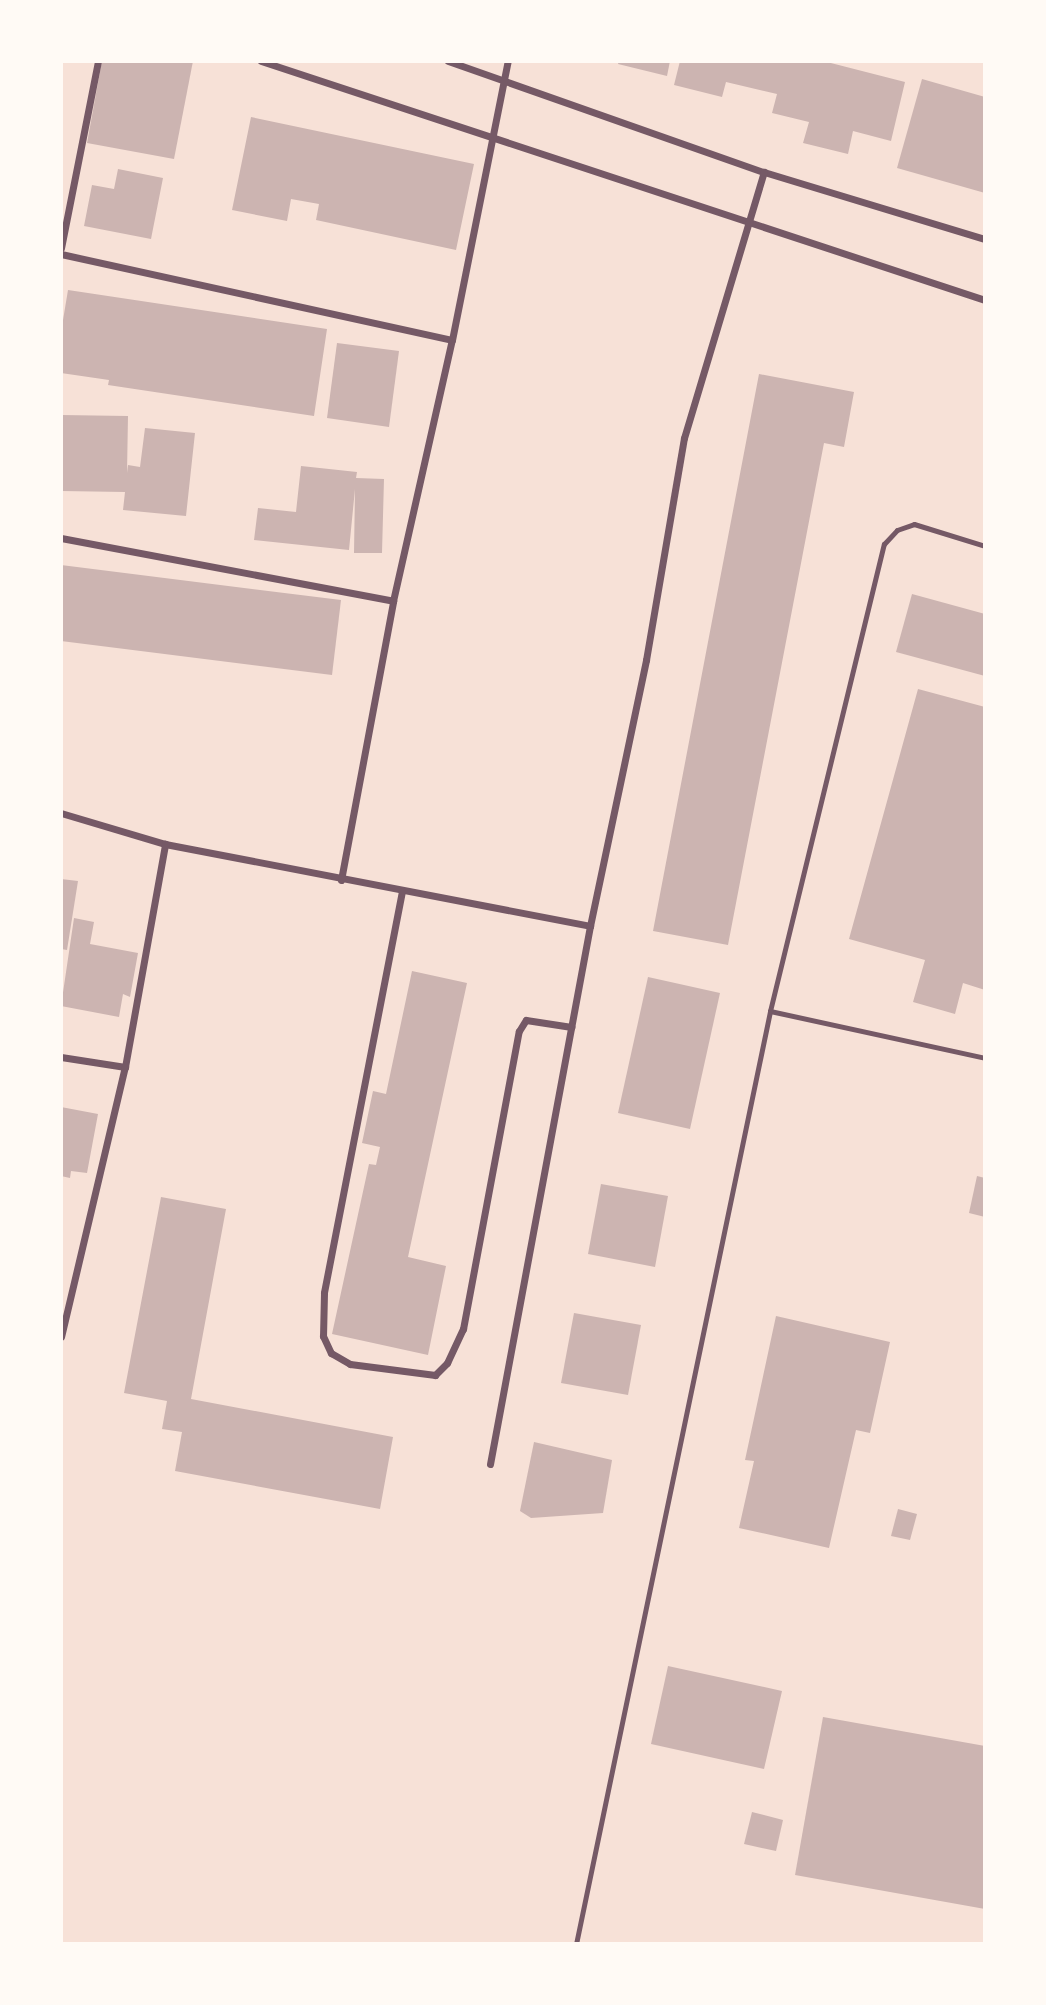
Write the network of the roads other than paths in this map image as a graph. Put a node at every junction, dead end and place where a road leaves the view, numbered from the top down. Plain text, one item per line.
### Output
1 (99, 61) edge
2 (261, 61) edge
3 (448, 61) edge
4 (508, 61) edge
5 (505, 81) junction
6 (496, 136) junction
7 (764, 172) junction
8 (750, 223) junction
9 (985, 239) edge
10 (61, 251) edge
11 (985, 300) edge
12 (453, 340) junction
13 (61, 538) edge
14 (985, 546) edge
15 (393, 601) junction
16 (61, 813) edge
17 (165, 845) junction
18 (341, 880) junction
19 (401, 891) junction
20 (590, 926) junction
21 (770, 1011) junction
22 (571, 1027) junction
23 (61, 1057) edge
24 (985, 1058) edge
25 (125, 1067) junction
26 (61, 1337) edge
27 (490, 1464) dead end
28 (576, 1944) edge

1 - 10 street
2 - 6 street
3 - 5 street
4 - 5 street
5 - 6 street
5 - 7 street
6 - 8 street
6 - 12 street
7 - 8 street
7 - 9 street
8 - 11 street
8 - 20 street
10 - 12 street
12 - 15 street
13 - 15 street
14 - 21 lane
15 - 18 street
16 - 17 street
17 - 18 street
17 - 25 street
18 - 19 street
19 - 20 street
19 - 22 street
20 - 22 street
21 - 24 lane
21 - 28 lane
22 - 27 street
23 - 25 street
25 - 26 street

